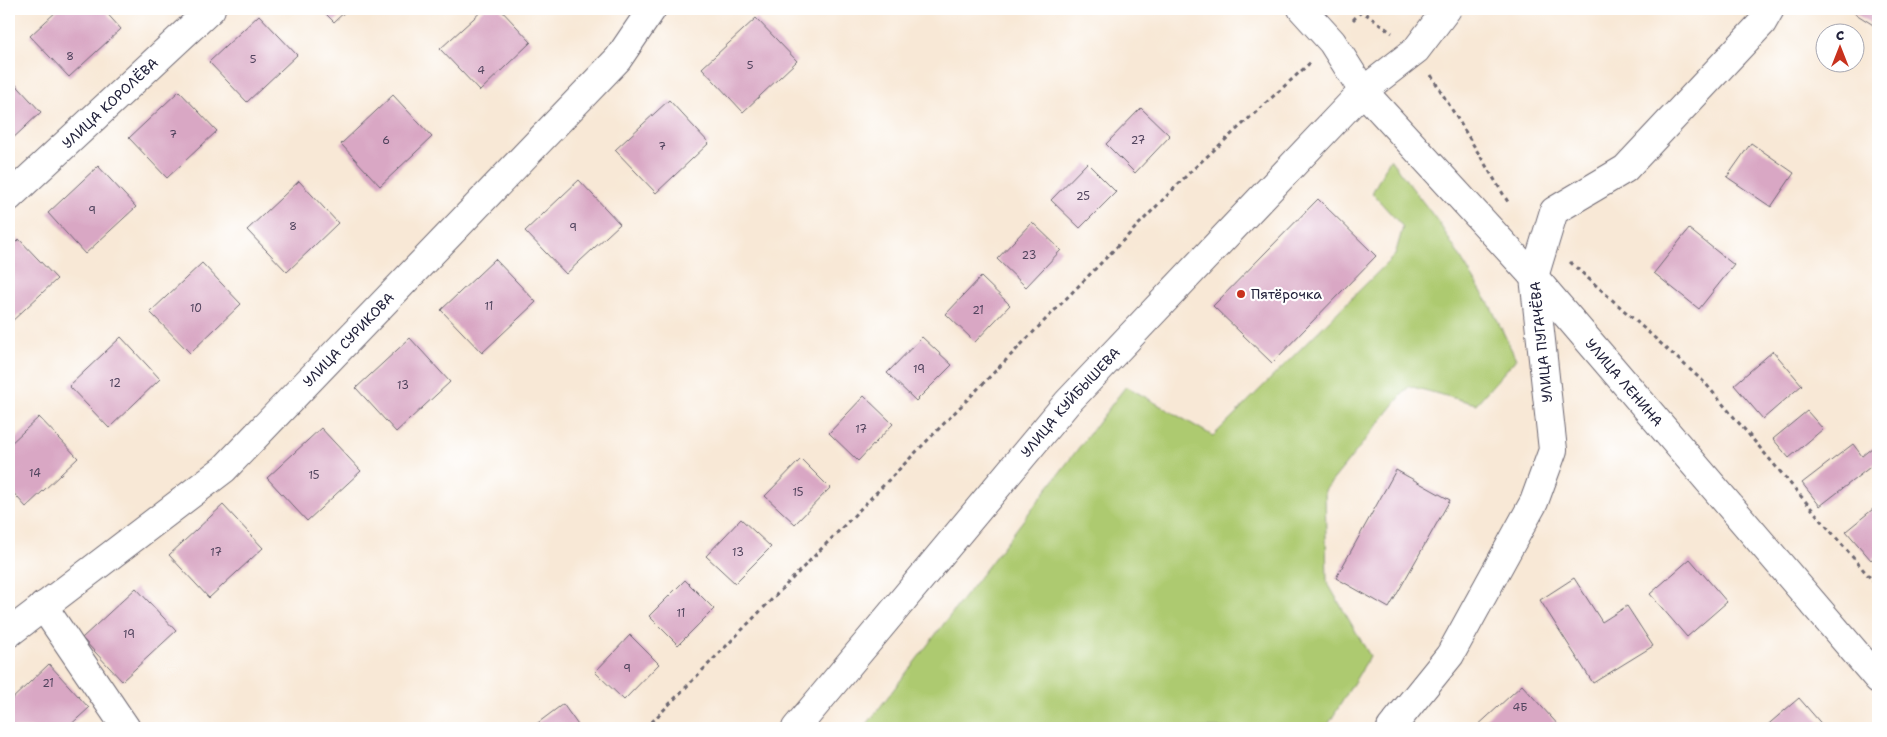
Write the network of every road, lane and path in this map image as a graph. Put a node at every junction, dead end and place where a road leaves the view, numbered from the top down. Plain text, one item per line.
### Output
1 (211, 9) edge
2 (652, 9) edge
3 (1302, 9) edge
4 (1448, 9) edge
5 (1770, 9) edge
6 (1360, 10) edge
7 (1332, 42) junction
8 (1416, 50) junction
9 (1364, 91) junction
10 (9, 197) edge
11 (1508, 203) dead end
12 (1545, 240) junction
13 (1534, 277) junction
14 (1878, 587) edge
15 (43, 606) junction
16 (9, 633) edge
17 (1878, 679) edge
18 (1396, 726) edge
19 (126, 728) edge
20 (646, 728) edge
21 (796, 728) edge

1 - 10 street, УЛИЦА КОРОЛЁВА
2 - 15 street, УЛИЦА СУРИКОВА
3 - 7 street, УЛИЦА ЛЕНИНА
4 - 8 street
5 - 12 street, УЛИЦА ПУГАЧЁВА
6 - 7 path
6 - 8 path
7 - 9 street, УЛИЦА ЛЕНИНА
7 - 20 path
8 - 9 street
8 - 11 path
9 - 13 street, УЛИЦА ЛЕНИНА
9 - 21 street, УЛИЦА КУЙБЫШЕВА
12 - 13 street, УЛИЦА ПУГАЧЁВА
12 - 14 path
13 - 17 street, УЛИЦА ЛЕНИНА
13 - 18 street, УЛИЦА ПУГАЧЁВА
15 - 16 street, УЛИЦА СУРИКОВА
15 - 19 street

